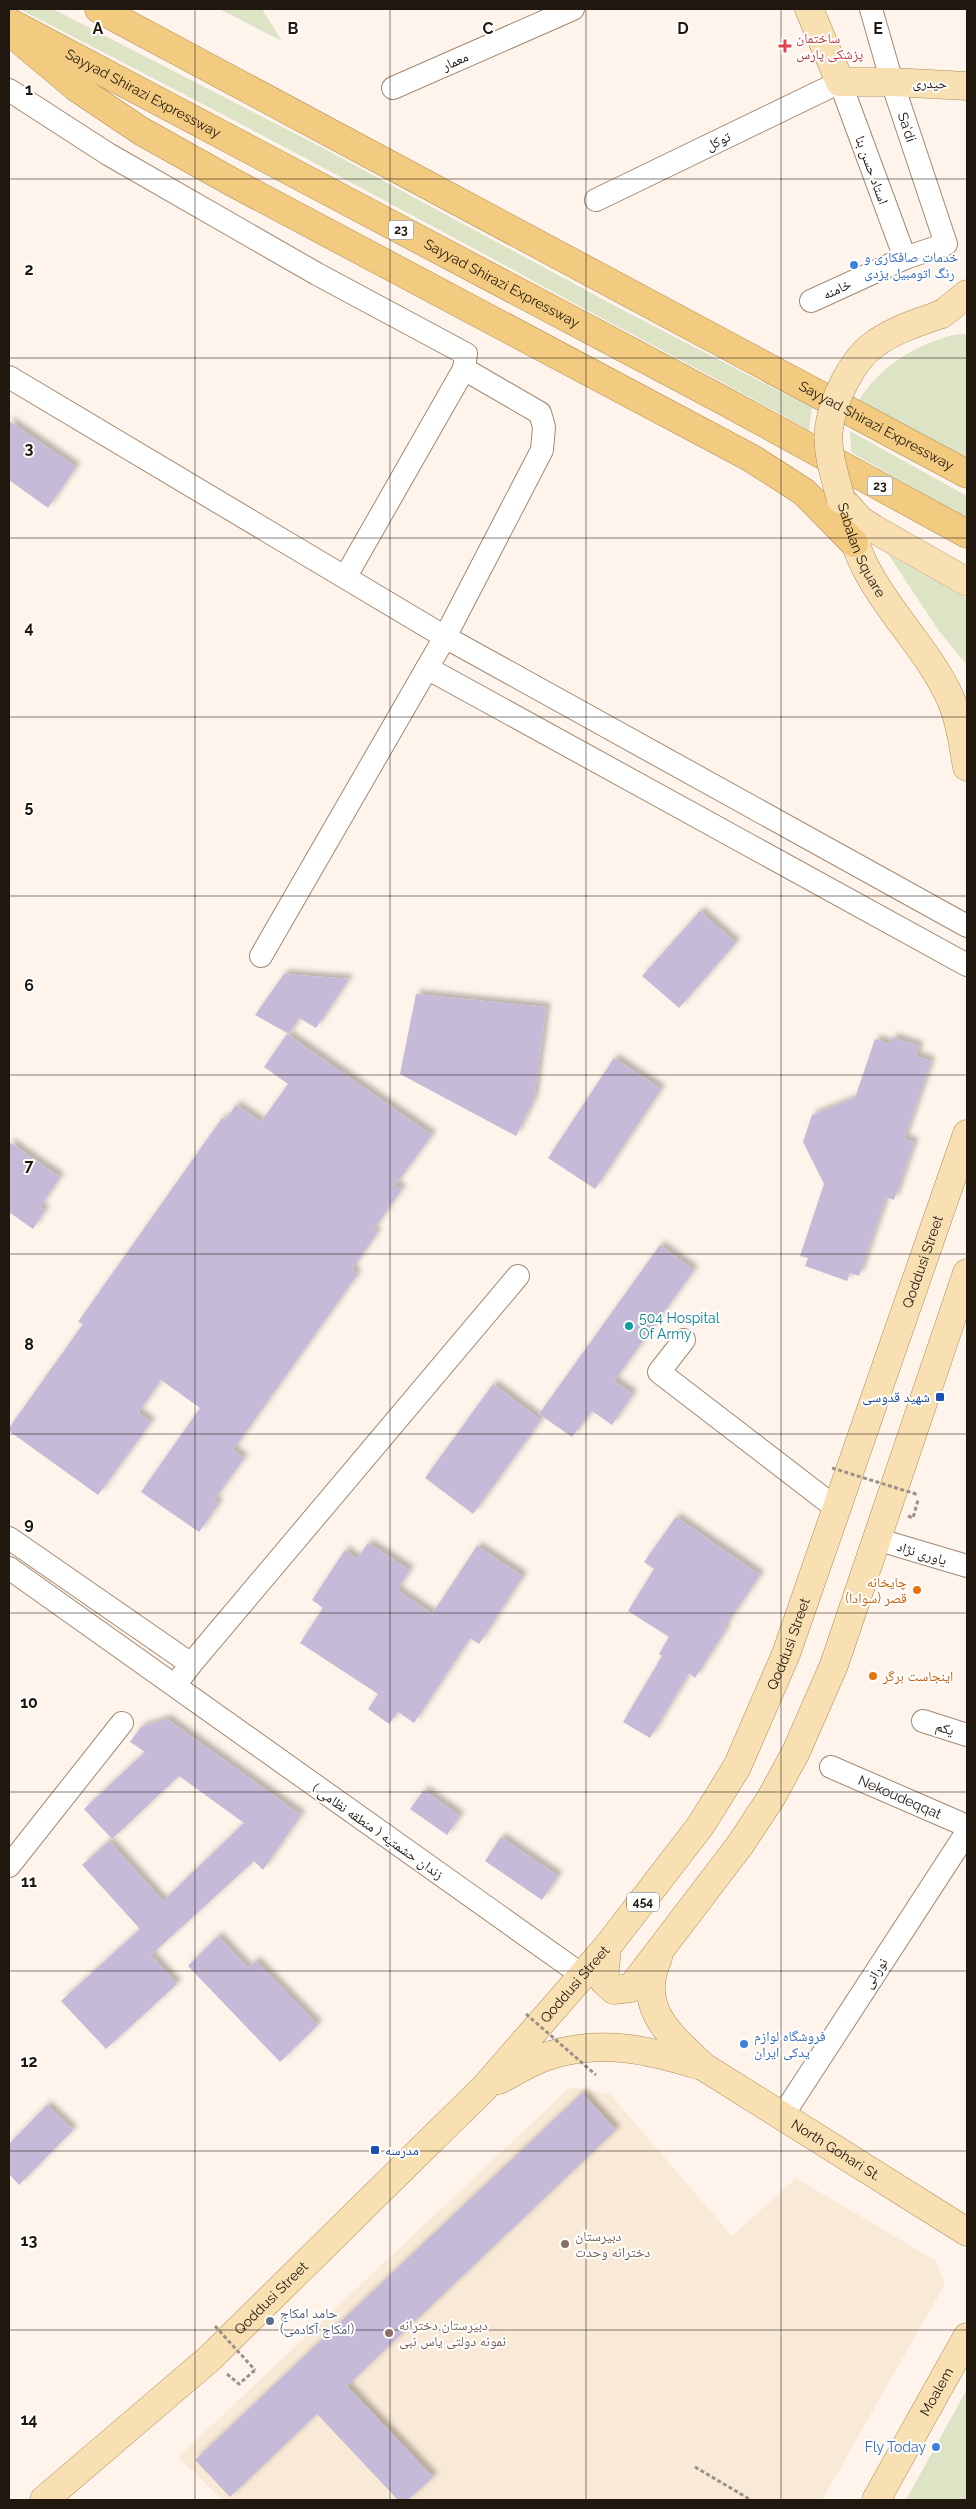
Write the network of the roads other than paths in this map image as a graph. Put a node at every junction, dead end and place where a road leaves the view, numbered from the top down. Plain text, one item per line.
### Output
1 (99, 9) edge
2 (572, 9) edge
3 (809, 9) edge
4 (872, 9) edge
5 (9, 22) edge
6 (9, 32) edge
7 (840, 82) junction
8 (892, 82) junction
9 (967, 86) edge
10 (393, 88) dead end
11 (9, 90) edge
12 (596, 200) dead end
13 (946, 244) joint
14 (905, 258) junction
15 (967, 294) edge
16 (811, 301) dead end
17 (955, 315) edge
18 (464, 369) junction
19 (9, 377) edge
20 (967, 474) edge
21 (841, 499) junction
22 (967, 534) edge
23 (854, 543) junction
24 (346, 576) junction
25 (967, 582) edge
26 (445, 637) junction
27 (427, 668) junction
28 (967, 767) edge
29 (939, 910) junction
30 (967, 926) edge
31 (924, 941) junction
32 (261, 956) dead end
33 (967, 965) edge
34 (967, 1134) edge
35 (967, 1273) edge
36 (518, 1276) dead end
37 (684, 1340) dead end
38 (836, 1508) junction
39 (9, 1538) edge
40 (876, 1539) junction
41 (967, 1566) edge
42 (9, 1568) edge
43 (192, 1664) junction
44 (173, 1686) junction
45 (923, 1721) dead end
46 (122, 1723) dead end
47 (967, 1734) edge
48 (831, 1766) dead end
49 (967, 1826) edge
50 (967, 1832) edge
51 (9, 1866) edge
52 (666, 1942) junction
53 (607, 1947) junction
54 (582, 1975) junction
55 (704, 2067) junction
56 (486, 2086) junction
57 (782, 2115) junction
58 (967, 2232) edge
59 (967, 2337) edge
60 (49, 2498) edge
61 (876, 2500) edge

1 - 20 highway, Sayyad Shirazi Expressway
2 - 10 street, معمار
3 - 7 main road
4 - 8 street, Sa'di
5 - 22 highway, Sayyad Shirazi Expressway / 23
6 - 23 highway
7 - 8 main road, حیدری
7 - 12 street, توکل
7 - 14 street, استاد حسن بنا
8 - 9 main road, حیدری
8 - 13 street, Sa'di
11 - 18 street
13 - 14 street, خامنه
14 - 16 street, خامنه
15 - 17 main road, Sabalan Square
17 - 21 main road, Sabalan Square, bridge
18 - 24 street
18 - 26 street
19 - 24 street
21 - 23 main road, Sabalan Square
21 - 25 main road
23 - 28 main road, Sabalan Square
24 - 26 street
26 - 27 street
26 - 29 street
27 - 31 street
27 - 32 street
29 - 30 street
29 - 31 street
31 - 33 street
34 - 38 main road, Qoddusi Street / 454
35 - 40 main road
36 - 43 street
37 - 38 street
38 - 53 main road, Qoddusi Street / 454
39 - 43 street
40 - 41 street, یاوری نژاد
40 - 52 main road
42 - 44 street, زندان حشمتیه ( منطقه نظامی )
43 - 44 street
44 - 54 street, زندان حشمتیه ( منطقه نظامی )
45 - 47 street, یکم
46 - 51 street
48 - 49 street, Nekoudeqqat
50 - 57 street, نورانی
52 - 53 main road
52 - 55 main road
53 - 54 main road, Qoddusi Street / 454
54 - 56 main road, Qoddusi Street / 454
55 - 56 main road, Qoddusi Street / 454
55 - 57 main road, North Gohari St.
56 - 60 main road, Qoddusi Street / 454
57 - 58 main road, North Gohari St.
59 - 61 main road, Moalem

